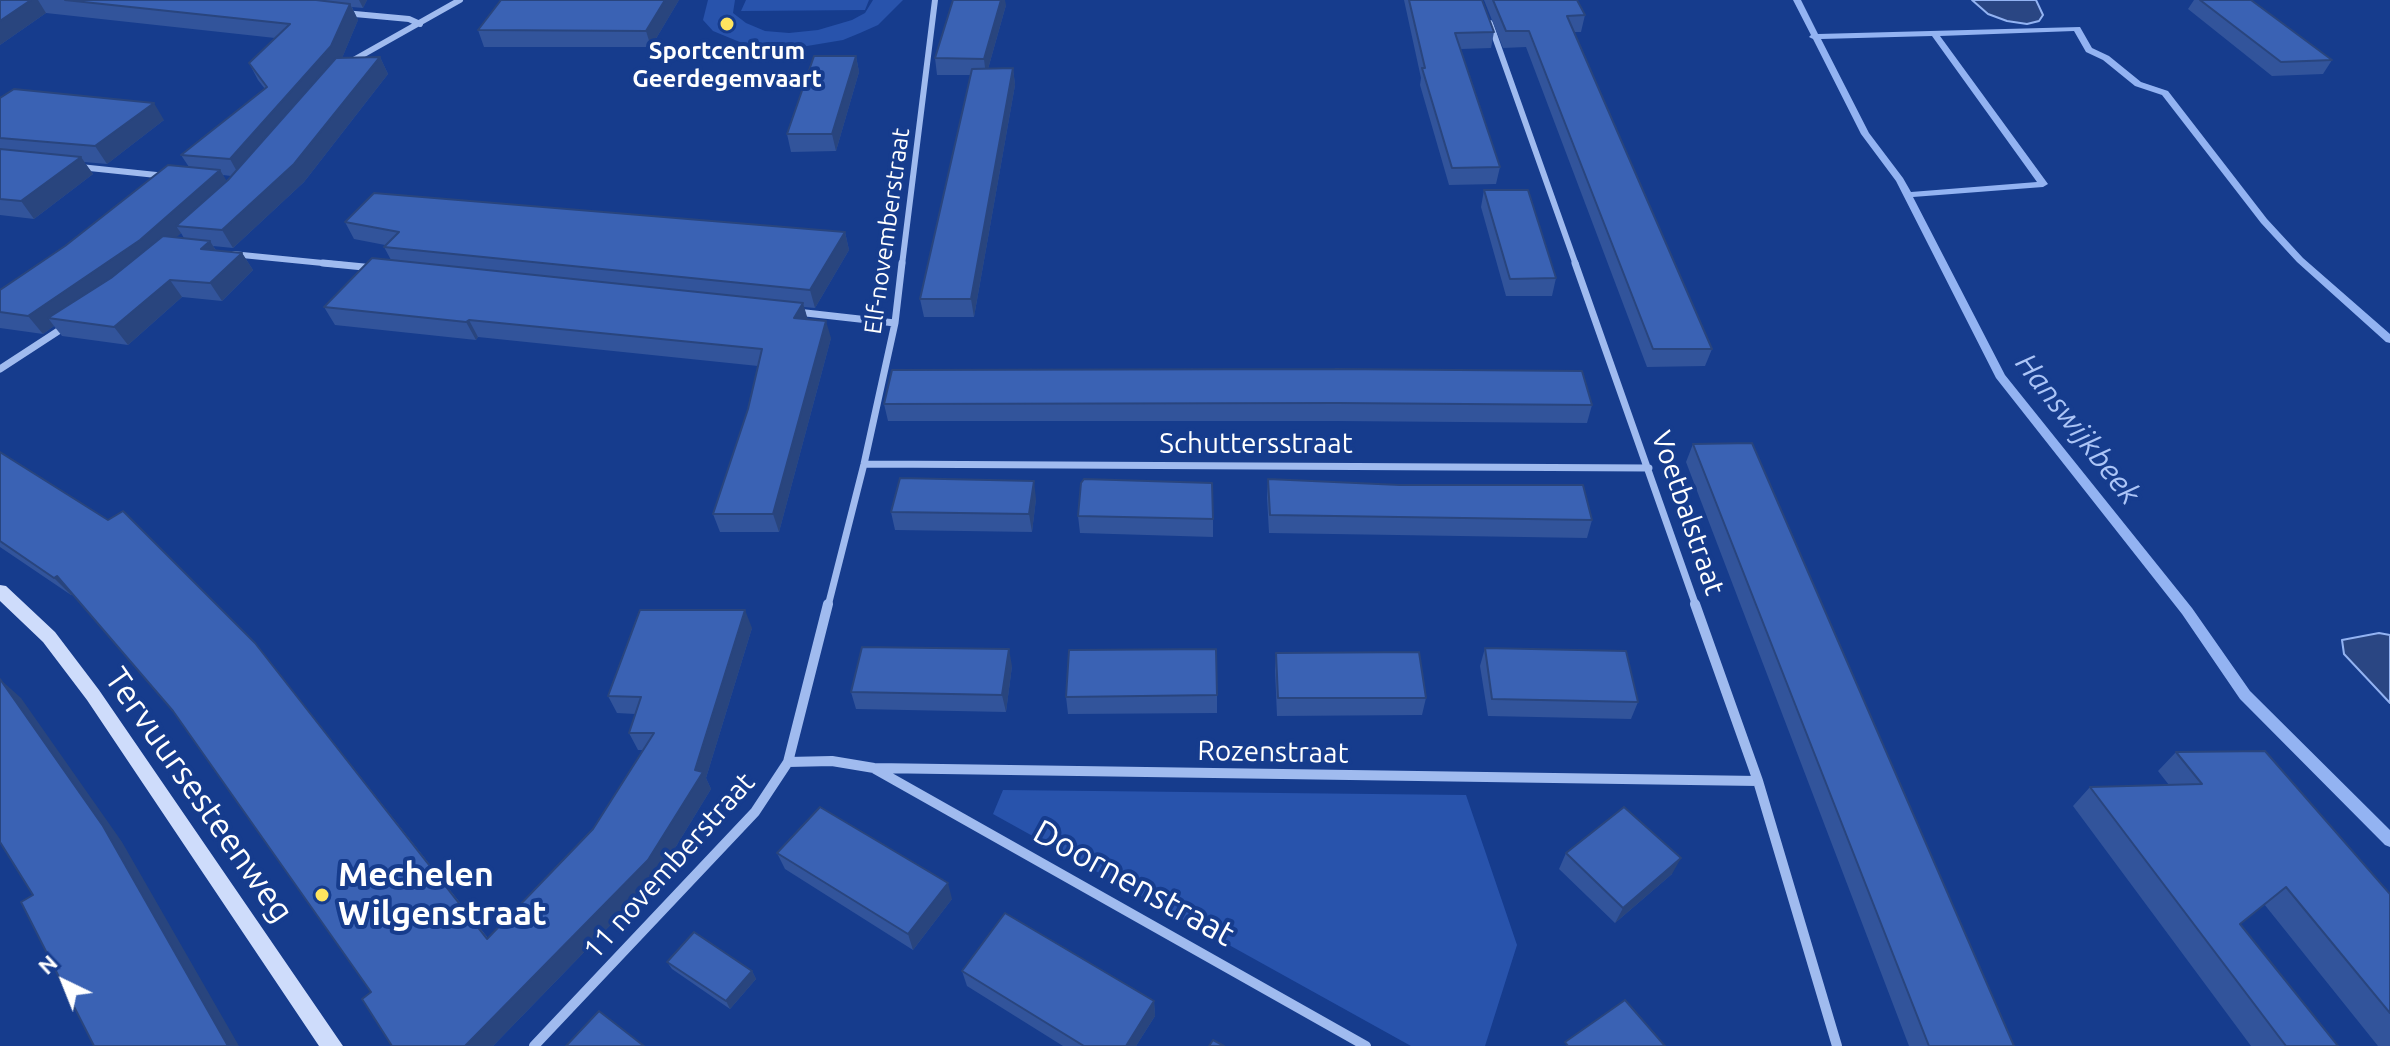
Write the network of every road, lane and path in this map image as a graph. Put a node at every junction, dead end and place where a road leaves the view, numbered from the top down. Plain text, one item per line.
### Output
1 (460, 0) edge
2 (935, 0) edge
3 (1484, 9) edge
4 (333, 11) edge
5 (420, 24) junction
6 (341, 69) edge
7 (76, 167) edge
8 (182, 177) edge
9 (223, 253) edge
10 (379, 269) edge
11 (786, 311) edge
12 (80, 317) edge
13 (895, 323) junction
14 (0, 369) edge
15 (864, 464) junction
16 (1649, 468) junction
17 (0, 591) edge
18 (788, 762) junction
19 (874, 768) junction
20 (1758, 781) junction
21 (332, 1046) edge
22 (534, 1046) edge
23 (1366, 1046) edge
24 (1837, 1046) edge

1 - 5 street
2 - 13 street, Elf-novemberstraat
3 - 16 street, Voetbalstraat
4 - 5 street
5 - 6 street
7 - 8 street
9 - 10 street
11 - 13 street
12 - 14 street
13 - 15 street, Elf-novemberstraat
15 - 16 street, Schuttersstraat
15 - 18 street, 11 novemberstraat
16 - 20 street, Voetbalstraat
17 - 21 street, Tervuursesteenweg
18 - 19 street, Rozenstraat
18 - 22 street, 11 novemberstraat
19 - 20 street, Rozenstraat
19 - 23 street, Doornenstraat
20 - 24 street, Voetbalstraat

